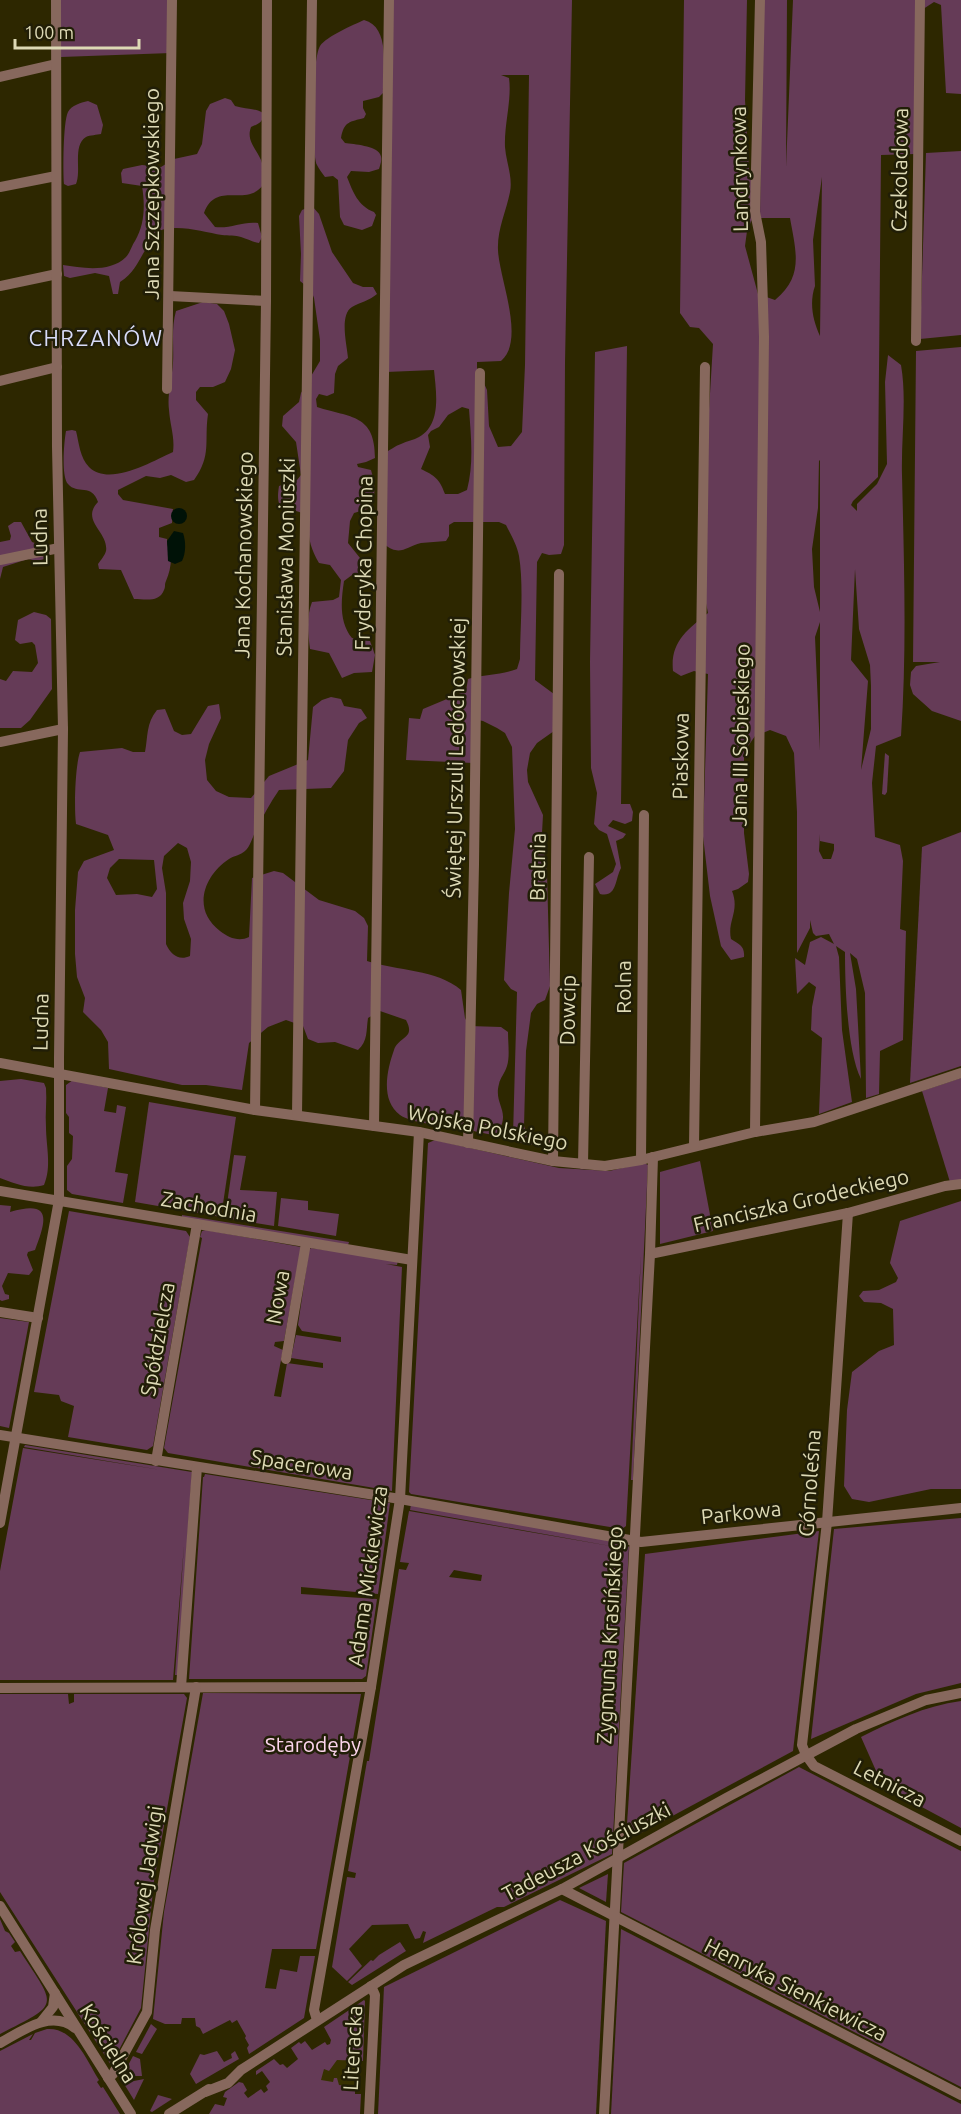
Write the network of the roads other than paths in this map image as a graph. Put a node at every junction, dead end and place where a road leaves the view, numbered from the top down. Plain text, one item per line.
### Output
1 (56, 0) edge
2 (172, 0) edge
3 (267, 0) edge
4 (312, 0) edge
5 (389, 0) edge
6 (760, 0) edge
7 (920, 0) edge
8 (56, 64) junction
9 (0, 77) edge
10 (56, 176) junction
11 (0, 187) edge
12 (57, 274) junction
13 (0, 286) edge
14 (170, 296) junction
15 (266, 301) junction
16 (764, 337) joint
17 (916, 341) dead end
18 (57, 367) junction
19 (705, 367) dead end
20 (480, 373) dead end
21 (0, 381) edge
22 (167, 388) dead end
23 (59, 548) junction
24 (0, 560) edge
25 (559, 574) dead end
26 (63, 729) junction
27 (0, 742) edge
28 (644, 815) dead end
29 (589, 857) dead end
30 (0, 1063) edge
31 (59, 1072) junction
32 (961, 1073) edge
33 (255, 1110) junction
34 (297, 1115) junction
35 (374, 1126) junction
36 (420, 1132) junction
37 (756, 1132) junction
38 (468, 1143) junction
39 (694, 1146) junction
40 (653, 1157) junction
41 (641, 1160) junction
42 (553, 1161) junction
43 (583, 1164) junction
44 (961, 1185) edge
45 (0, 1191) edge
46 (59, 1200) junction
47 (848, 1214) junction
48 (197, 1224) junction
49 (306, 1243) junction
50 (650, 1254) junction
51 (412, 1260) junction
52 (0, 1312) edge
53 (38, 1318) junction
54 (286, 1359) dead end
55 (0, 1435) edge
56 (16, 1438) junction
57 (156, 1461) junction
58 (197, 1467) junction
59 (400, 1499) junction
60 (961, 1508) edge
61 (827, 1522) junction
62 (0, 1523) edge
63 (634, 1540) junction
64 (181, 1687) junction
65 (196, 1687) junction
66 (371, 1687) junction
67 (0, 1688) edge
68 (961, 1693) edge
69 (806, 1755) junction
70 (961, 1840) edge
71 (617, 1860) junction
72 (562, 1889) junction
73 (0, 1906) edge
74 (614, 1917) junction
75 (371, 1986) junction
76 (55, 1992) junction
77 (317, 2020) junction
78 (41, 2022) junction
79 (78, 2030) junction
80 (0, 2043) edge
81 (108, 2078) junction
82 (961, 2095) edge
83 (130, 2114) edge
84 (169, 2114) edge
85 (369, 2114) edge
86 (604, 2114) edge

1 - 8 street, Ludna
2 - 14 street, Jana Szczepkowskiego
3 - 15 street, Jana Kochanowskiego
4 - 34 street, Stanisława Moniuszki
5 - 35 street, Fryderyka Chopina
6 - 16 street, Landrynkowa
7 - 17 street, Czekoladowa
8 - 9 street
8 - 10 street, Ludna
10 - 11 street
10 - 12 street, Ludna
12 - 13 street
12 - 18 street, Ludna
14 - 15 street
14 - 22 street, Jana Szczepkowskiego
15 - 33 street, Jana Kochanowskiego
16 - 37 street, Jana III Sobieskiego
18 - 21 street
18 - 23 street, Ludna
19 - 39 street, Piaskowa
20 - 38 street, Świętej Urszuli Ledóchowskiej
23 - 24 street
23 - 26 street, Ludna
25 - 42 street, Bratnia
26 - 27 street
26 - 31 street, Ludna
28 - 41 street, Rolna
29 - 43 street, Dowcip
30 - 31 street, Wojska Polskiego
31 - 33 street, Wojska Polskiego
31 - 46 street, Ludna
32 - 37 street, Wojska Polskiego
33 - 34 street, Wojska Polskiego
34 - 35 street, Wojska Polskiego
35 - 36 street, Wojska Polskiego
36 - 38 street, Wojska Polskiego
36 - 51 street, Adama Mickiewicza
37 - 39 street, Wojska Polskiego
38 - 42 street, Wojska Polskiego
39 - 40 street, Wojska Polskiego
40 - 41 street, Wojska Polskiego
40 - 50 street, Zygmunta Krasińskiego
41 - 43 street, Wojska Polskiego
42 - 43 street, Wojska Polskiego
44 - 47 street, Franciszka Grodeckiego
45 - 46 street, Zachodnia
46 - 48 street, Zachodnia
46 - 53 street, Ludna
47 - 50 street, Franciszka Grodeckiego
47 - 61 street, Górnoleśna
48 - 49 street, Zachodnia
48 - 57 street, Spółdzielcza
49 - 51 street, Zachodnia
49 - 54 street, Nowa
50 - 63 street, Zygmunta Krasińskiego
51 - 59 street, Adama Mickiewicza
52 - 53 street
53 - 56 street, Ludna
55 - 56 street, Spacerowa
56 - 57 street, Spacerowa
56 - 62 street, Ludna
57 - 58 street, Spacerowa
58 - 59 street, Spacerowa
58 - 64 street
59 - 63 street, Spacerowa
59 - 66 street, Adama Mickiewicza
60 - 61 street, Parkowa
61 - 63 street, Parkowa
61 - 69 street, Górnoleśna
63 - 71 street, Zygmunta Krasińskiego
64 - 65 street
64 - 67 street
65 - 66 street
65 - 81 street, Królowej Jadwigi
66 - 77 street, Adama Mickiewicza
68 - 69 street, Tadeusza Kościuszki
69 - 70 street, Letnicza
69 - 71 street, Tadeusza Kościuszki
71 - 72 street, Tadeusza Kościuszki
71 - 74 street, Zygmunta Krasińskiego
72 - 74 street, Henryka Sienkiewicza
72 - 75 street, Tadeusza Kościuszki
73 - 76 street, Kościelna
74 - 82 street, Henryka Sienkiewicza
74 - 86 street, Zygmunta Krasińskiego
75 - 77 street, Tadeusza Kościuszki
75 - 85 street, Literacka
76 - 78 street, Kościelna
76 - 79 street, Kościelna
77 - 84 street, Tadeusza Kościuszki
78 - 79 street
78 - 80 street
79 - 81 street, Kościelna
81 - 83 street, Kościelna

